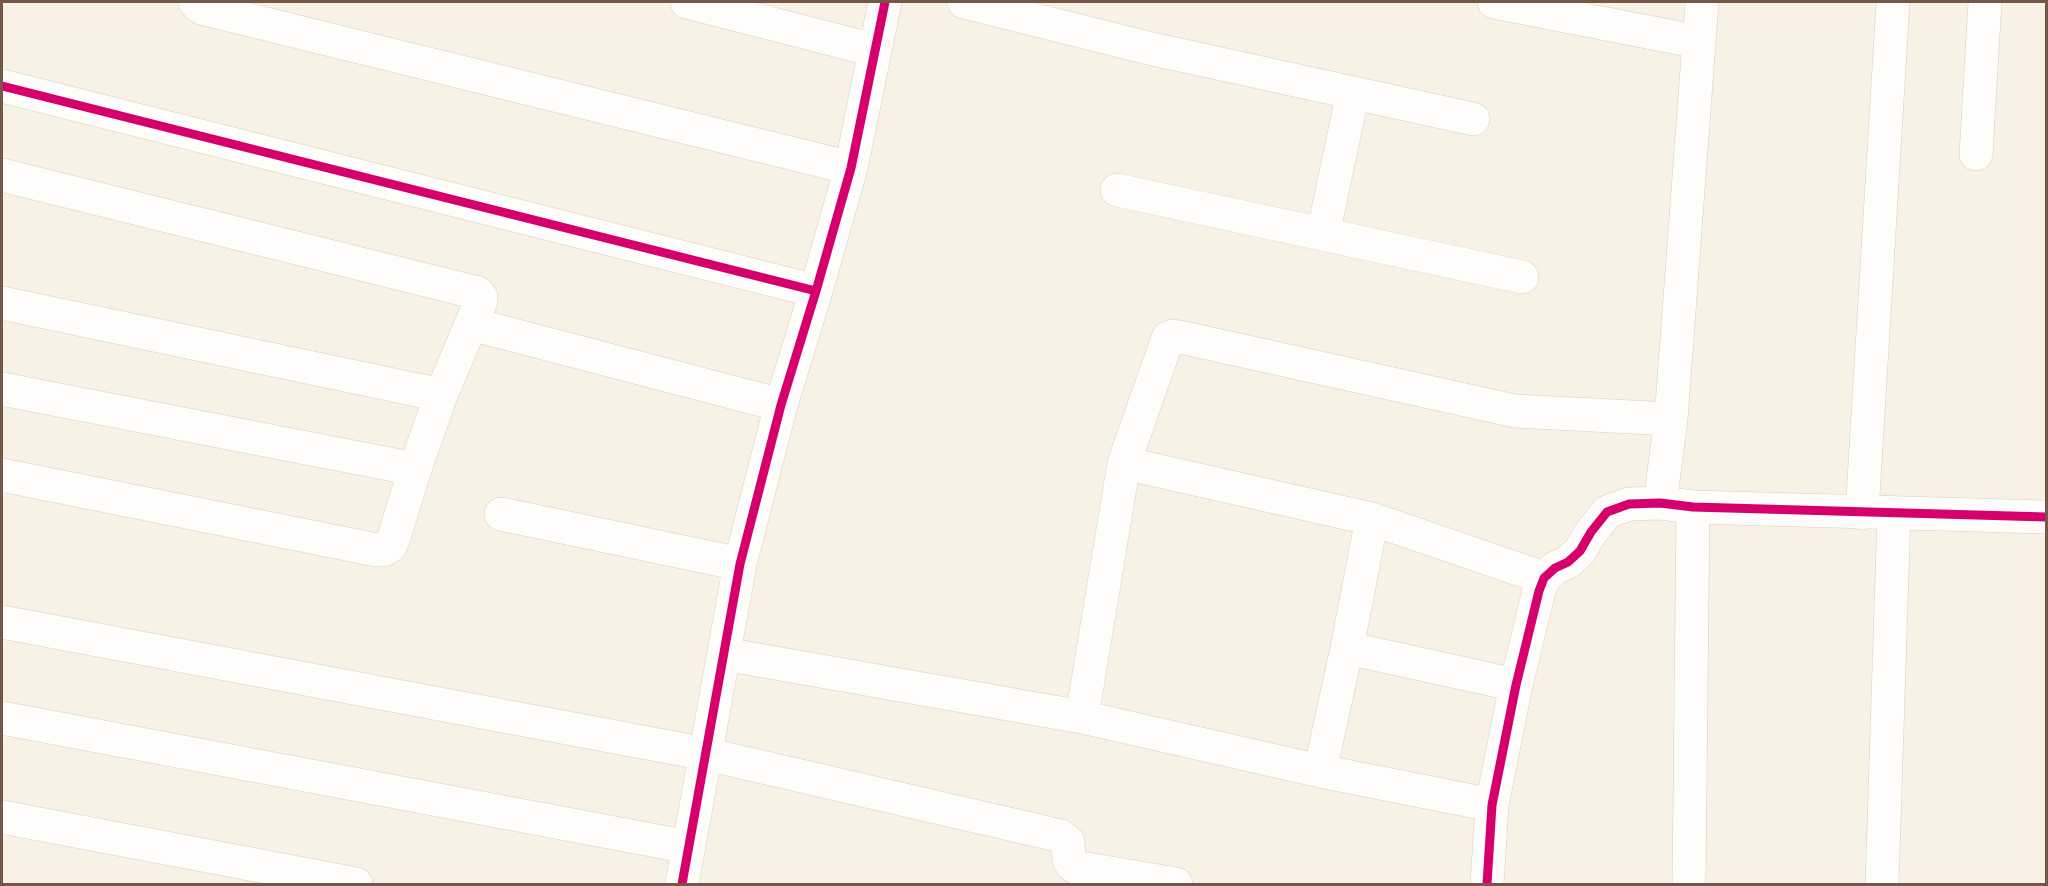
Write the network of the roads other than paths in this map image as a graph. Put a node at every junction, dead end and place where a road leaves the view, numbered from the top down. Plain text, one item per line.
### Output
1 (195, 2) edge
2 (687, 2) edge
3 (885, 2) edge
4 (964, 2) edge
5 (1494, 2) edge
6 (1702, 2) edge
7 (1893, 2) edge
8 (1985, 2) edge
9 (1699, 42) junction
10 (874, 50) junction
11 (2, 86) edge
12 (1353, 93) junction
13 (1473, 119) dead end
14 (1976, 154) dead end
15 (851, 168) junction
16 (2, 175) edge
17 (1117, 190) dead end
18 (1323, 234) junction
19 (1522, 277) dead end
20 (816, 291) junction
21 (2, 303) edge
22 (471, 324) junction
23 (2, 389) edge
24 (441, 395) junction
25 (781, 405) junction
26 (1671, 419) junction
27 (1124, 463) junction
28 (415, 469) junction
29 (2, 475) edge
30 (1660, 503) junction
31 (1693, 507) junction
32 (1862, 513) junction
33 (1894, 513) junction
34 (501, 514) dead end
35 (2046, 517) edge
36 (1372, 519) junction
37 (740, 564) junction
38 (1544, 578) junction
39 (2, 622) edge
40 (1347, 648) junction
41 (724, 654) junction
42 (1516, 685) junction
43 (1082, 717) junction
44 (2, 718) edge
45 (706, 754) junction
46 (1320, 771) junction
47 (1492, 805) junction
48 (2, 818) edge
49 (689, 848) junction
50 (356, 885) edge
51 (682, 885) edge
52 (1176, 885) edge
53 (1486, 885) edge
54 (1689, 885) edge
55 (1882, 885) edge

1 - 15 street
2 - 10 street
3 - 10 street
4 - 12 street
5 - 9 street
6 - 9 street
7 - 32 street
8 - 14 street
9 - 26 street
10 - 15 street
11 - 20 street
12 - 13 street
12 - 18 street
15 - 20 street
16 - 22 street
17 - 18 street
18 - 19 street
20 - 25 street
21 - 24 street
22 - 24 street
22 - 25 street
23 - 28 street
24 - 28 street
25 - 37 street
26 - 27 street
26 - 30 street
27 - 36 street
27 - 43 street
28 - 29 street
30 - 31 street
30 - 38 street
31 - 32 street
31 - 54 street
32 - 33 street
33 - 35 street
33 - 55 street
34 - 37 street
36 - 38 street
36 - 40 street
37 - 41 street
38 - 42 street
39 - 45 street
40 - 42 street
40 - 46 street
41 - 43 street
41 - 45 street
42 - 47 street
43 - 46 street
44 - 49 street
45 - 49 street
45 - 52 street
46 - 47 street
47 - 53 street
48 - 50 street
49 - 51 street

